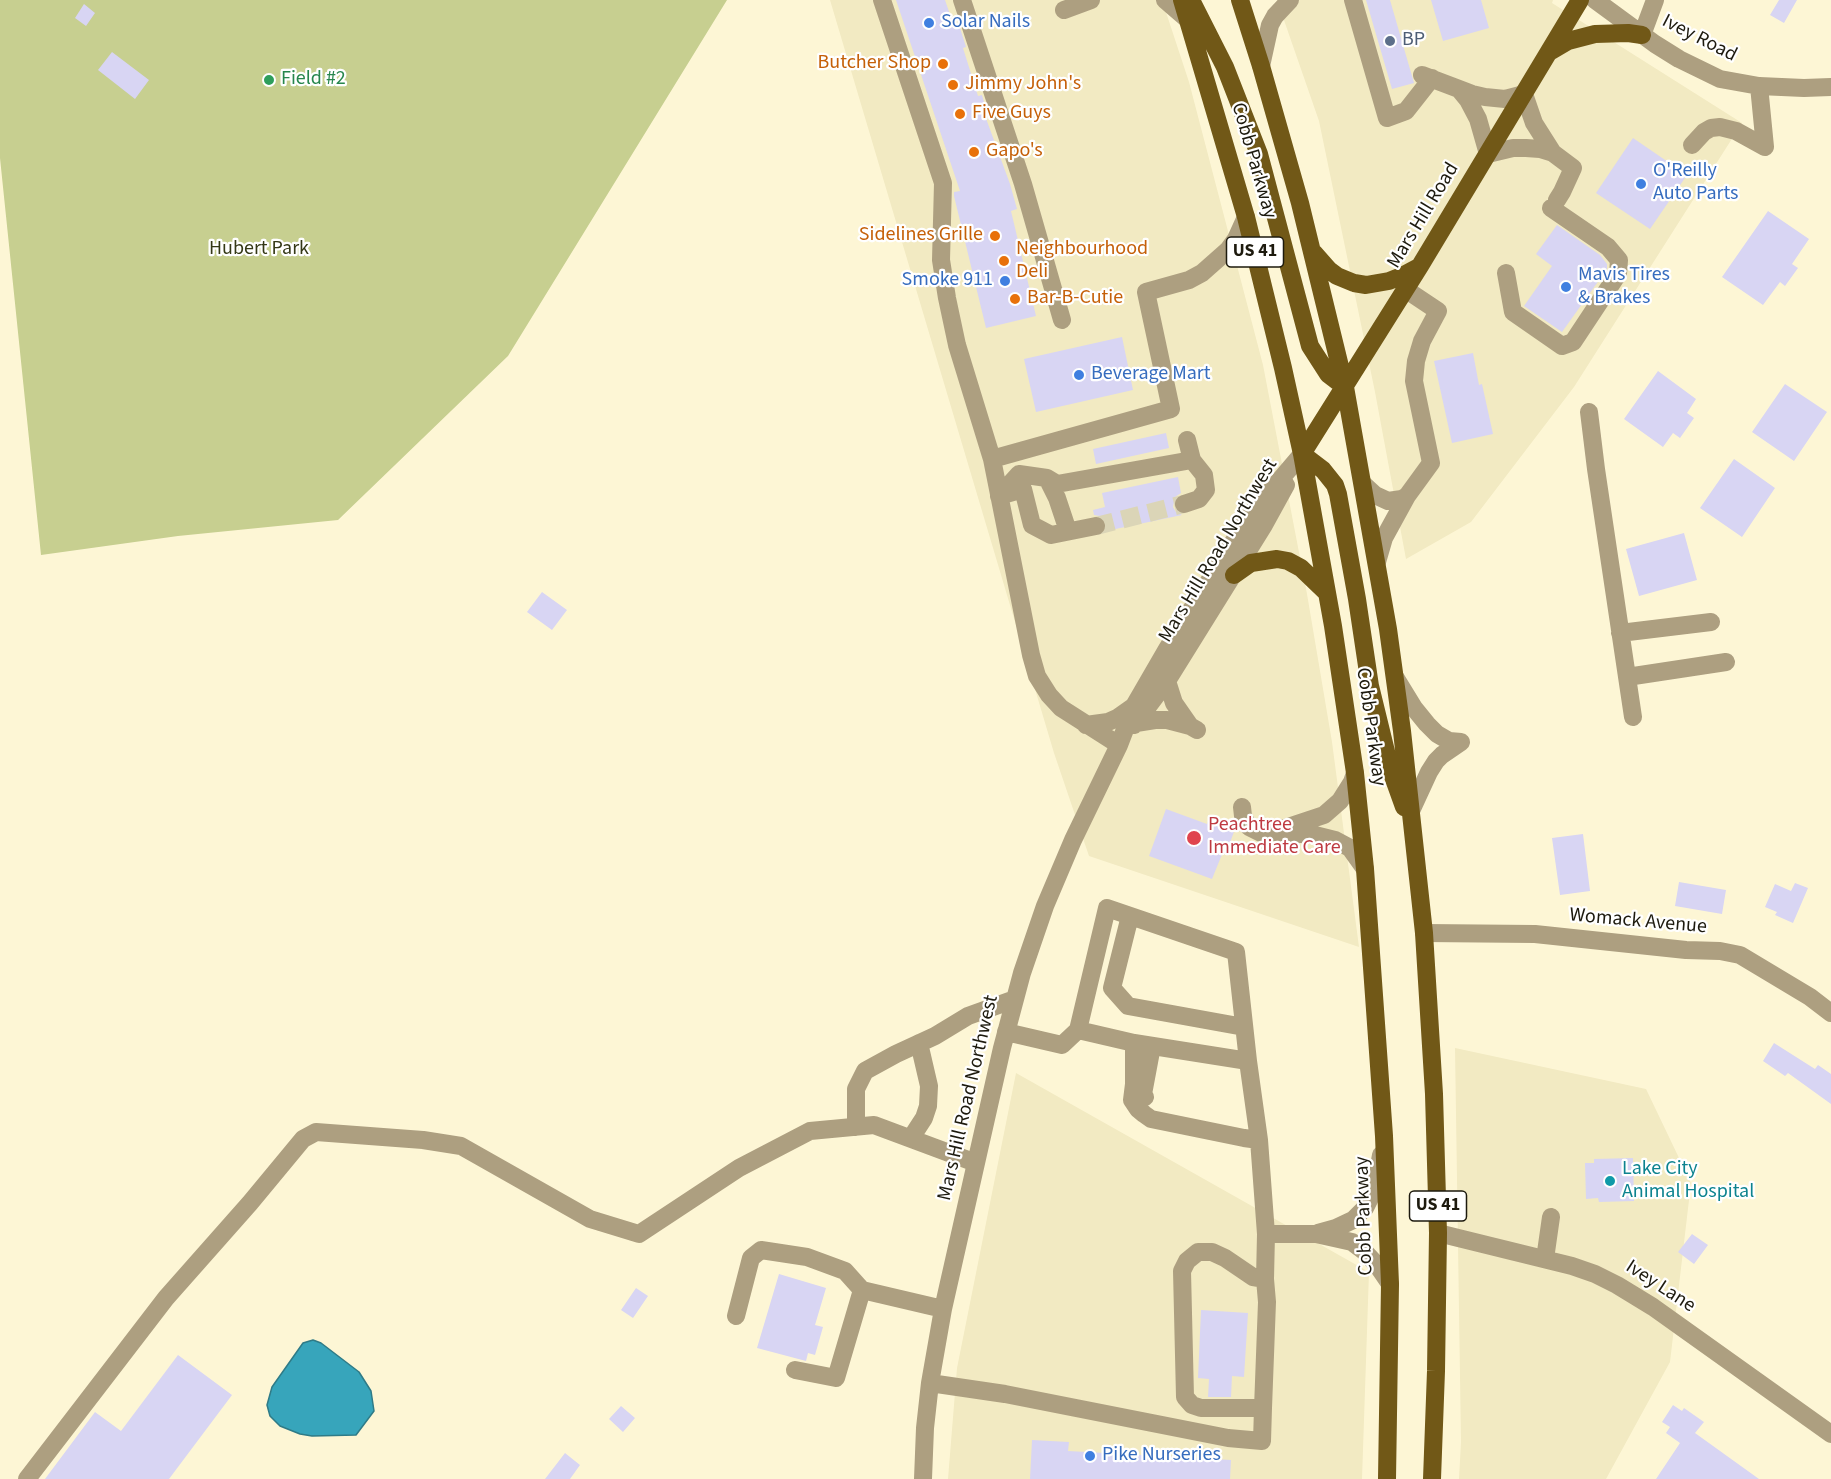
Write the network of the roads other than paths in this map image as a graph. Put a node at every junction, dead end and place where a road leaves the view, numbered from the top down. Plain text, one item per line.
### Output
1 (882, 0) edge
2 (962, 0) edge
3 (1091, 0) edge
4 (1166, 0) edge
5 (1182, 0) edge
6 (1191, 0) edge
7 (1240, 0) edge
8 (1290, 0) edge
9 (1353, 0) edge
10 (1580, 0) edge
11 (1595, 0) edge
12 (1655, 0) edge
13 (1064, 10) dead end
14 (1188, 19) junction
15 (1642, 35) junction
16 (1550, 52) junction
17 (1261, 66) junction
18 (1759, 86) junction
19 (1831, 87) edge
20 (1459, 89) junction
21 (1524, 94) junction
22 (1692, 145) dead end
23 (1553, 153) junction
24 (1488, 154) junction
25 (1246, 217) junction
26 (1312, 250) junction
27 (1420, 266) junction
28 (1506, 273) dead end
29 (1406, 289) junction
30 (1062, 320) dead end
31 (1345, 387) junction
32 (1589, 412) dead end
33 (1187, 440) dead end
34 (1302, 454) junction
35 (992, 459) junction
36 (1192, 460) junction
37 (1047, 478) junction
38 (1363, 484) junction
39 (999, 496) junction
40 (1407, 496) junction
41 (1184, 504) tunnel mouth
42 (1096, 526) tunnel mouth
43 (1068, 531) junction
44 (1377, 562) junction
45 (1234, 575) junction
46 (1327, 594) junction
47 (1711, 622) dead end
48 (1620, 633) junction
49 (1726, 662) dead end
50 (1395, 677) junction
51 (1627, 677) junction
52 (1167, 681) junction
53 (1135, 714) junction
54 (1633, 717) dead end
55 (1086, 725) junction
56 (1119, 745) junction
57 (1355, 773) junction
58 (1242, 807) dead end
59 (1412, 820) junction
60 (1273, 832) junction
61 (1365, 869) junction
62 (1130, 916) junction
63 (1424, 933) junction
64 (1015, 999) junction
65 (1831, 1013) edge
66 (1244, 1027) junction
67 (1078, 1030) junction
68 (1006, 1032) junction
69 (920, 1043) junction
70 (1143, 1044) junction
71 (1248, 1061) junction
72 (856, 1127) junction
73 (1384, 1136) junction
74 (911, 1138) junction
75 (1251, 1139) junction
76 (976, 1163) junction
77 (1551, 1217) dead end
78 (1438, 1233) junction
79 (1266, 1234) junction
80 (1316, 1234) junction
81 (1545, 1259) junction
82 (1265, 1279) junction
83 (1390, 1284) junction
84 (862, 1290) junction
85 (942, 1309) junction
86 (736, 1316) dead end
87 (795, 1370) dead end
88 (930, 1383) junction
89 (1263, 1408) junction
90 (1831, 1434) edge
91 (27, 1479) edge
92 (922, 1479) edge
93 (1388, 1479) edge
94 (1432, 1479) edge

1 - 35 street
2 - 30 street
3 - 13 street
4 - 14 street
5 - 14 main road, Cobb Parkway / US 41
6 - 31 main road
7 - 17 main road, Cobb Parkway / US 41
8 - 17 street
9 - 20 street
10 - 16 main road, Mars Hill Road
11 - 15 street, Ivey Road
12 - 15 street
14 - 25 main road, Cobb Parkway / US 41
15 - 16 main road
15 - 18 street, Ivey Road
16 - 21 main road, Mars Hill Road
17 - 26 main road, Cobb Parkway / US 41
18 - 19 street, Ivey Road
18 - 22 street
20 - 21 street
20 - 24 street
21 - 23 street
21 - 24 main road, Mars Hill Road
23 - 24 street
23 - 28 street
24 - 27 main road, Mars Hill Road
25 - 34 main road, Cobb Parkway / US 41
25 - 35 street
26 - 27 main road
26 - 31 main road, Cobb Parkway / US 41
27 - 29 main road, Mars Hill Road
29 - 31 main road, Mars Hill Road
29 - 40 street
31 - 34 main road, Mars Hill Road
31 - 38 main road, Cobb Parkway / US 41
32 - 48 street
33 - 36 street
34 - 45 street, Mars Hill Road Northwest
34 - 46 main road, Cobb Parkway / US 41
34 - 53 street, Mars Hill Road Northwest
34 - 59 main road
35 - 39 street
36 - 37 street
36 - 41 street
37 - 39 street
37 - 43 street
38 - 40 street
38 - 44 main road, Cobb Parkway / US 41
39 - 43 street
39 - 55 street
40 - 44 street
42 - 43 street
44 - 50 main road, Cobb Parkway / US 41
45 - 46 main road
45 - 52 street, Mars Hill Road Northwest
46 - 57 main road, Cobb Parkway / US 41
47 - 48 street
48 - 51 street
49 - 51 street
50 - 59 main road, Cobb Parkway / US 41
50 - 59 street
51 - 54 street
52 - 53 street, Mars Hill Road Northwest
52 - 53 street
53 - 55 street
53 - 56 street, Mars Hill Road Northwest
55 - 56 street
56 - 64 street, Mars Hill Road Northwest
57 - 60 street
57 - 61 main road, Cobb Parkway / US 41
58 - 60 street
59 - 63 main road, Cobb Parkway / US 41
60 - 61 street
61 - 73 main road, Cobb Parkway / US 41
62 - 66 street
62 - 66 street
62 - 67 street
63 - 65 street, Womack Avenue
63 - 78 main road, Cobb Parkway / US 41
64 - 68 street, Mars Hill Road Northwest
64 - 69 street
66 - 71 street
67 - 68 street
67 - 70 street
68 - 76 street, Mars Hill Road Northwest
69 - 72 street
69 - 74 street
70 - 71 street
70 - 75 street
71 - 75 street
72 - 74 street
72 - 91 street
73 - 80 street
73 - 83 main road, Cobb Parkway / US 41
74 - 76 street
75 - 79 street
76 - 85 street, Mars Hill Road Northwest
77 - 81 street
78 - 81 street, Ivey Lane
78 - 94 main road, Cobb Parkway / US 41
79 - 80 street
79 - 82 street
80 - 83 street
81 - 90 street, Ivey Lane
82 - 89 street
82 - 89 street
83 - 93 main road, Cobb Parkway / US 41
84 - 85 street
84 - 86 street
84 - 87 street
85 - 88 street, Mars Hill Road Northwest
88 - 89 street
88 - 92 street, Mars Hill Road Northwest

